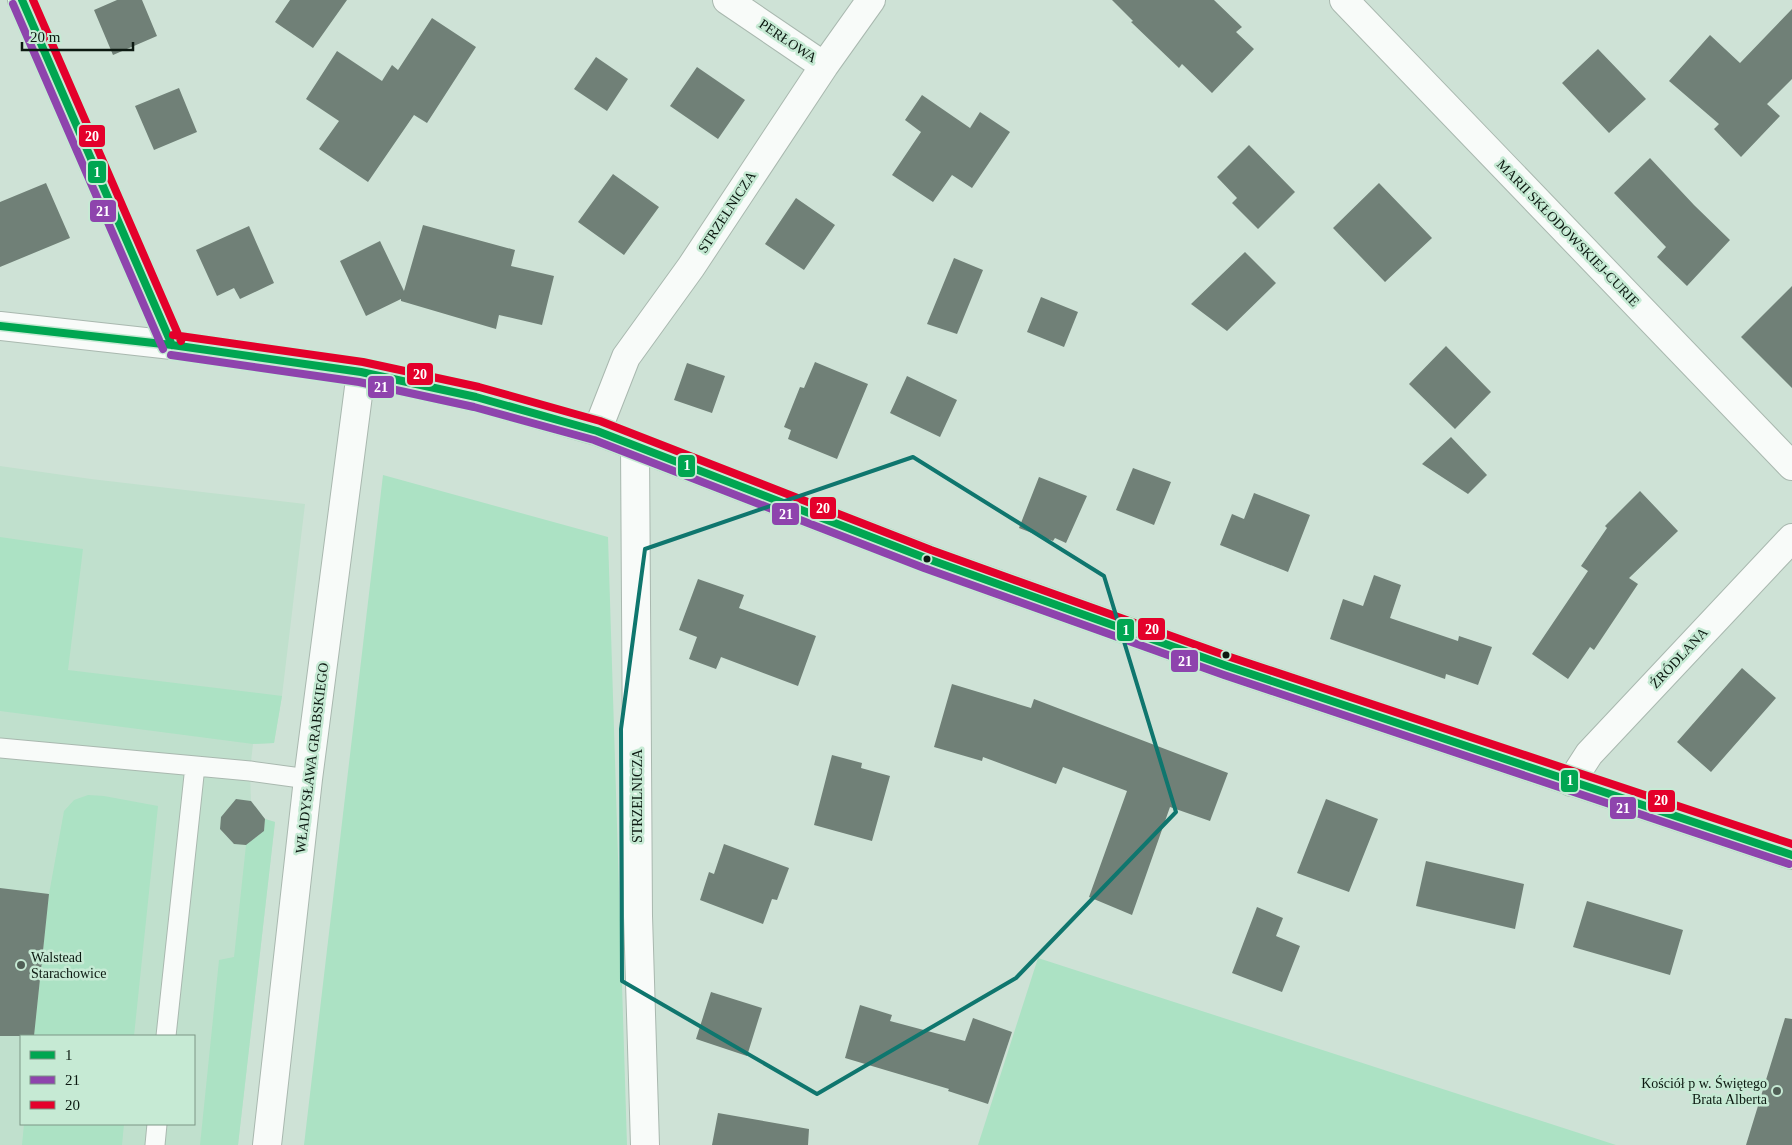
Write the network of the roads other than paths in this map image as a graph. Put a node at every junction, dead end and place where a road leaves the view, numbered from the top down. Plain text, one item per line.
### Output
1 (22, 0) edge
2 (727, 0) edge
3 (871, 0) edge
4 (1344, 0) edge
5 (824, 66) junction
6 (0, 326) edge
7 (172, 345) junction
8 (361, 372) junction
9 (597, 431) junction
10 (635, 446) junction
11 (1792, 466) edge
12 (1792, 538) edge
13 (0, 748) edge
14 (195, 766) junction
15 (308, 779) junction
16 (1571, 782) junction
17 (1792, 855) edge
18 (166, 1035) edge
19 (157, 1125) edge
20 (155, 1145) edge
21 (267, 1145) edge
22 (645, 1145) edge

1 - 7 street
2 - 5 street, PERŁOWA
3 - 5 street, STRZELNICZA
4 - 11 street, MARII SKŁODOWSKIEJ-CURIE
5 - 9 street, STRZELNICZA
6 - 7 street
7 - 8 street
8 - 9 street
8 - 15 street, WŁADYSŁAWA GRABSKIEGO
9 - 10 street
10 - 16 street
10 - 22 street, STRZELNICZA
12 - 16 street, ŹRÓDLANA
13 - 14 lane
14 - 15 lane
14 - 18 lane
15 - 21 street, WŁADYSŁAWA GRABSKIEGO
16 - 17 street
19 - 20 lane

